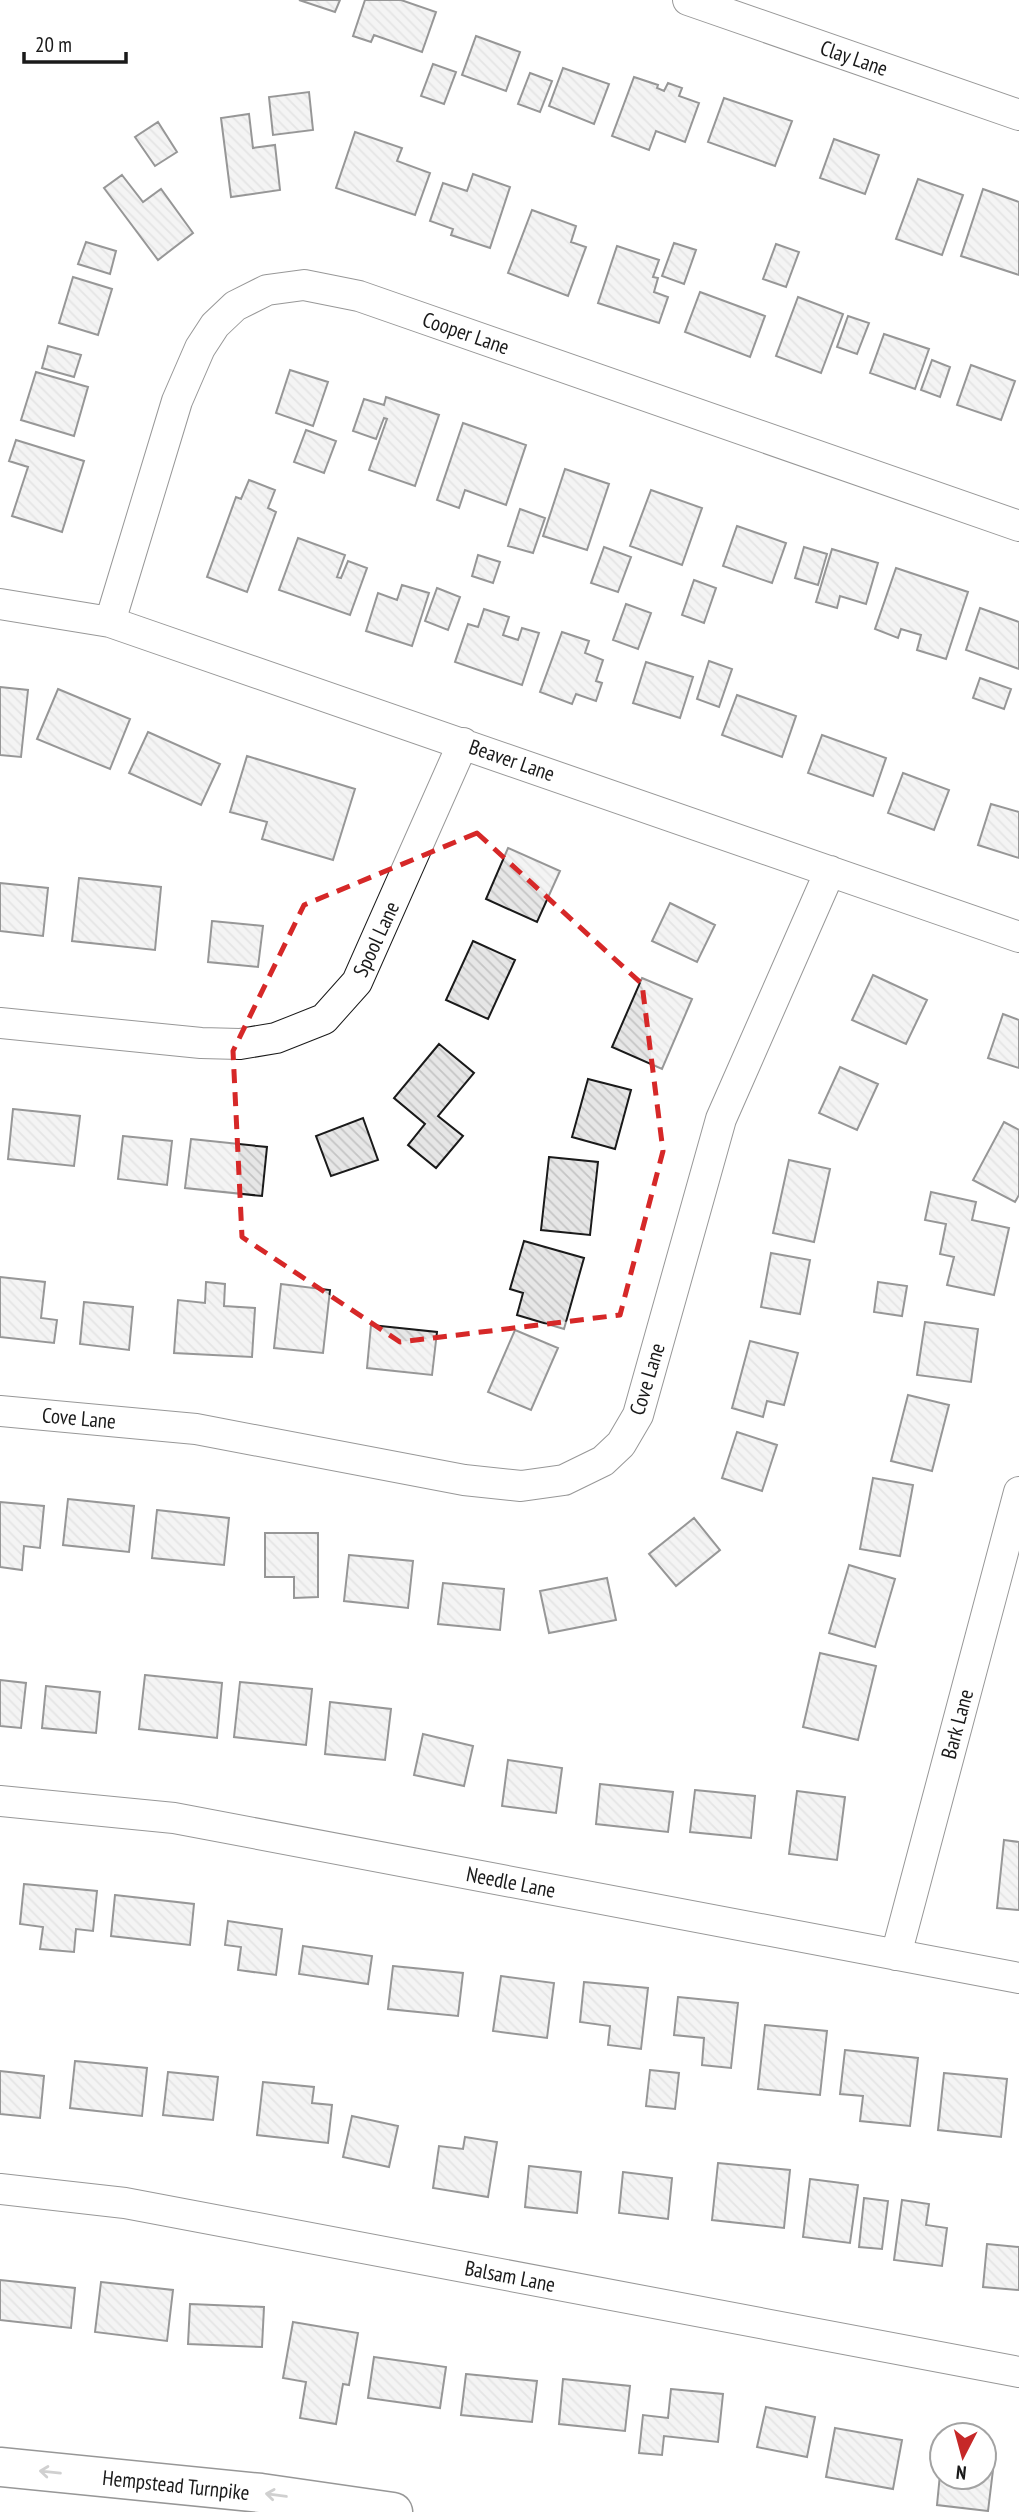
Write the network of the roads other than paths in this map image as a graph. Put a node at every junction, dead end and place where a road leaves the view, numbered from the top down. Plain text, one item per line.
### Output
1 (688, 0) edge
2 (1019, 116) edge
3 (1019, 526) edge
4 (0, 604) edge
5 (110, 622) junction
6 (463, 743) junction
7 (830, 871) junction
8 (1019, 937) edge
9 (0, 1023) edge
10 (0, 1411) edge
11 (1019, 1492) edge
12 (0, 1801) edge
13 (896, 1955) junction
14 (1019, 1978) edge
15 (0, 2189) edge
16 (1019, 2372) edge
17 (0, 2467) edge
18 (393, 2512) edge

1 - 2 street, Clay Lane
3 - 5 street, Cooper Lane
4 - 5 street, Beaver Lane
5 - 6 street, Beaver Lane
6 - 7 street, Beaver Lane
6 - 9 street, Spool Lane
7 - 8 street, Beaver Lane
7 - 10 street, Cove Lane
11 - 13 street, Bark Lane
12 - 13 street, Needle Lane
13 - 14 street, Needle Lane
15 - 16 street, Balsam Lane
18 -> 17 main road, Hempstead Turnpike

